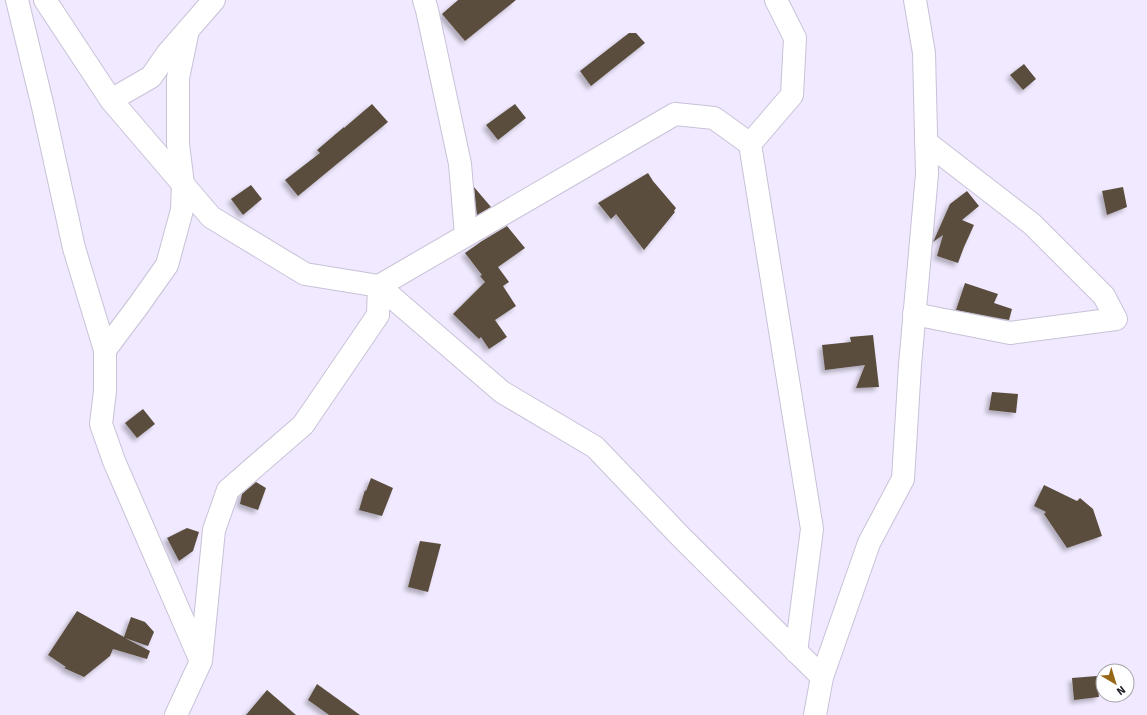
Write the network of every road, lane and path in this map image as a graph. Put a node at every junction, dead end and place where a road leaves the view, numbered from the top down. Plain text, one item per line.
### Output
1 (17, 0) edge
2 (45, 0) edge
3 (214, 0) edge
4 (424, 0) edge
5 (776, 0) edge
6 (915, 0) edge
7 (188, 30) junction
8 (111, 100) junction
9 (926, 142) junction
10 (750, 144) junction
11 (183, 184) junction
12 (466, 235) junction
13 (379, 286) junction
14 (914, 314) junction
15 (105, 350) junction
16 (796, 652) junction
17 (201, 661) junction
18 (822, 678) junction
19 (176, 715) edge
20 (814, 715) edge

1 - 15 street
2 - 8 street
3 - 7 street
4 - 12 street
5 - 10 street
6 - 9 street
7 - 8 street
7 - 11 street
8 - 11 street
9 - 14 street
9 - 14 street
10 - 12 street
10 - 16 street
11 - 13 street
11 - 15 street
12 - 13 street
13 - 16 street
13 - 17 street
14 - 18 street
15 - 17 street
16 - 18 street
17 - 19 street
18 - 20 street

